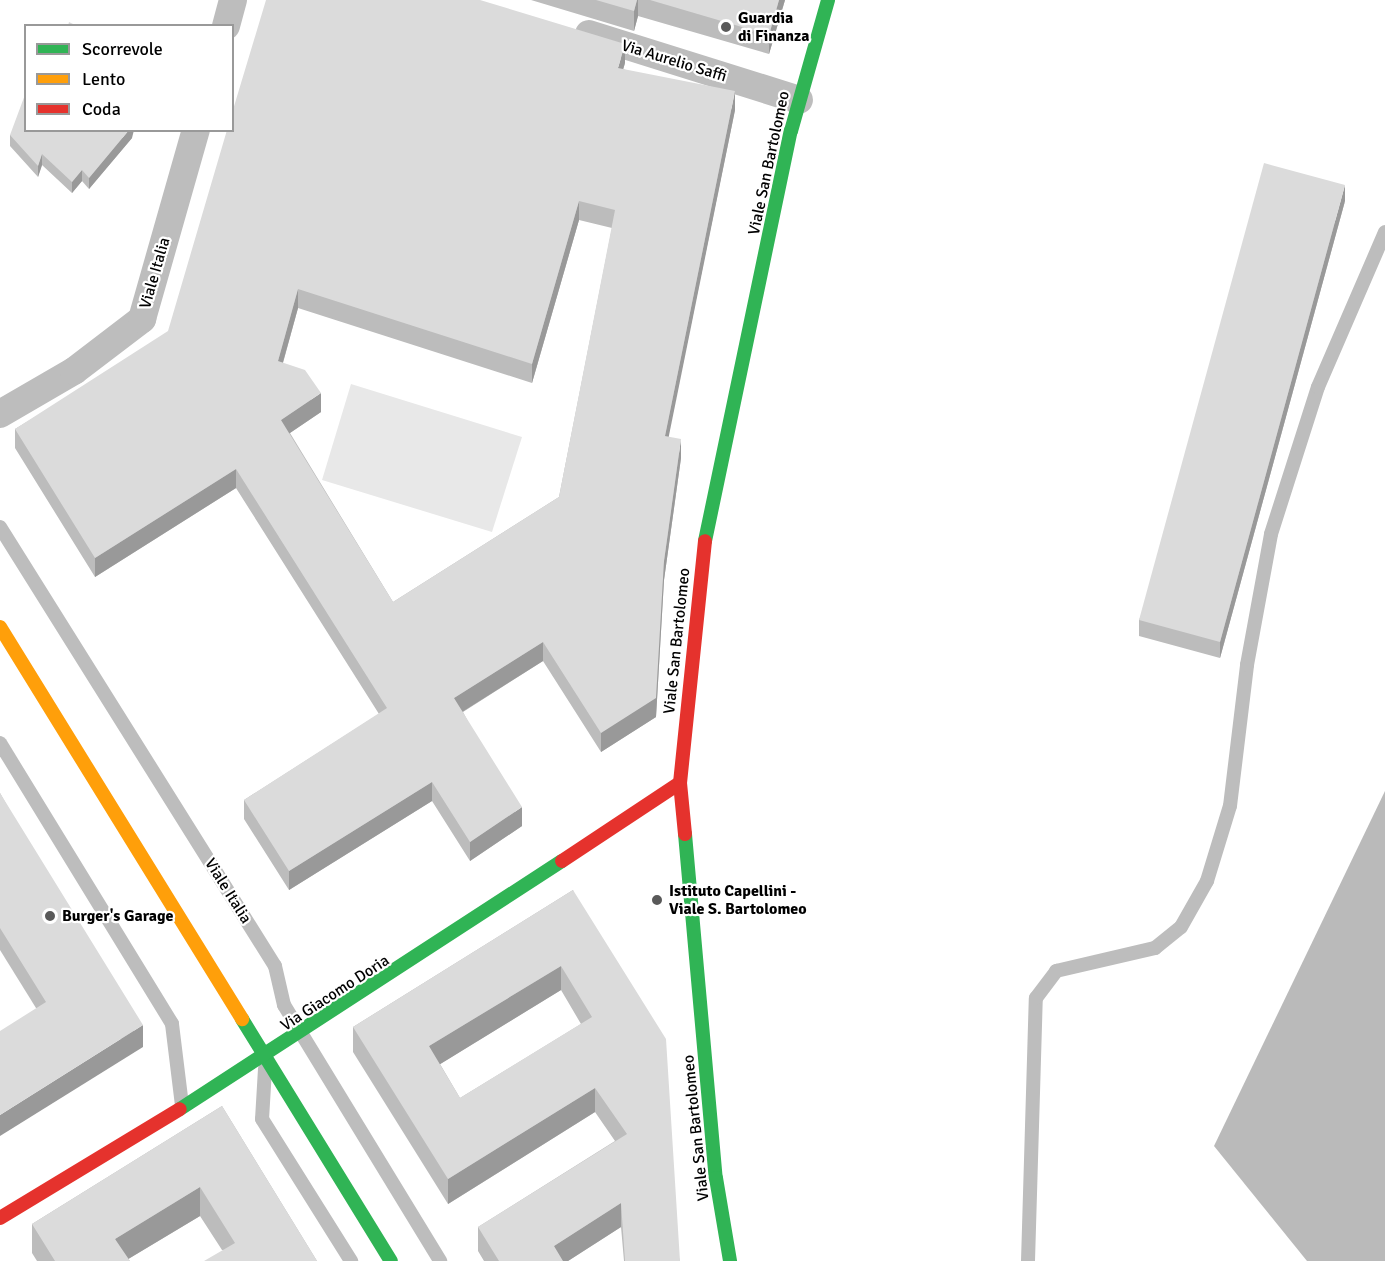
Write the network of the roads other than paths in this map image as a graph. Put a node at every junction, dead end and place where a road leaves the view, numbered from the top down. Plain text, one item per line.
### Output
1 (233, 0) edge
2 (828, 0) edge
3 (227, 24) edge
4 (557, 24) edge
5 (799, 100) junction
6 (195, 132) edge
7 (1385, 232) edge
8 (0, 414) edge
9 (0, 527) edge
10 (0, 627) edge
11 (0, 743) edge
12 (680, 783) junction
13 (302, 1034) junction
14 (266, 1058) junction
15 (182, 1106) junction
16 (0, 1218) edge
17 (351, 1261) edge
18 (391, 1261) edge
19 (440, 1261) edge
20 (730, 1261) edge
21 (1028, 1261) edge

1 - 3 street
2 - 5 main road, Viale San Bartolomeo
4 - 5 street, Via Aurelio Saffi
5 - 12 main road, Viale San Bartolomeo
6 - 8 street, Viale Italia
7 - 21 lane
9 - 13 lane, Viale Italia
10 - 14 main road
11 - 15 lane
12 - 13 main road, Via Giacomo Doria
12 - 20 main road, Viale San Bartolomeo
13 - 14 main road, Via Giacomo Doria
13 - 19 lane, Viale Italia
14 - 15 main road, Via Giacomo Doria
14 - 17 lane
14 - 18 main road
15 - 16 main road, Via Giacomo Doria

